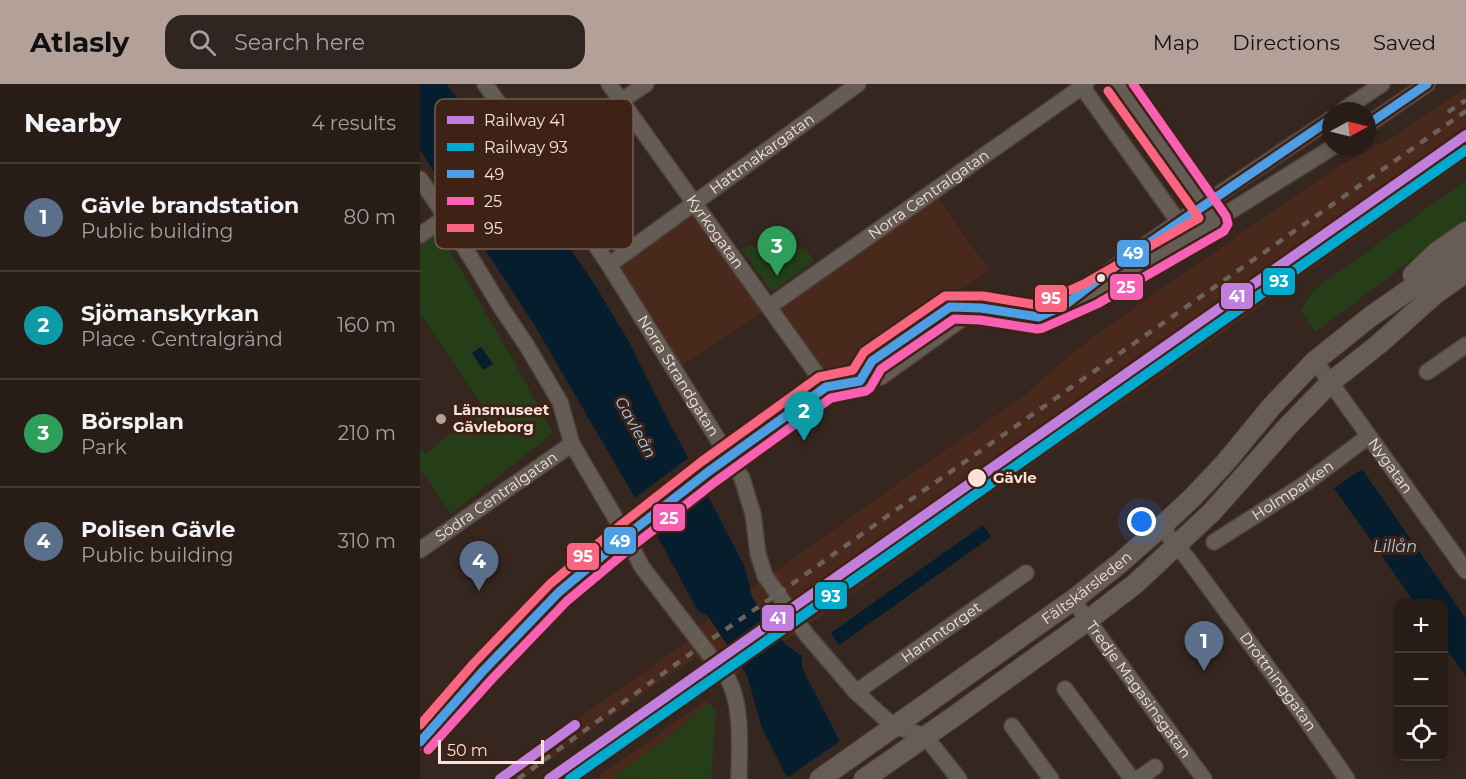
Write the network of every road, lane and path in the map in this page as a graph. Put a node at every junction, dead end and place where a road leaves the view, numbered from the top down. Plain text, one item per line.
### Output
1 (485, 84) edge
2 (609, 84) edge
3 (646, 84) edge
4 (858, 84) edge
5 (1118, 84) edge
6 (1427, 84) edge
7 (1083, 85) edge
8 (1380, 85) edge
9 (495, 99) edge
10 (620, 99) edge
11 (624, 99) edge
12 (1355, 102) edge
13 (1395, 107) junction
14 (633, 118) edge
15 (1376, 119) edge
16 (1322, 125) edge
17 (1322, 153) edge
18 (420, 179) edge
19 (435, 201) edge
20 (694, 203) junction
21 (1204, 205) junction
22 (1178, 222) junction
23 (1216, 222) junction
24 (435, 225) edge
25 (1466, 232) edge
26 (420, 235) edge
27 (1189, 237) junction
28 (633, 247) edge
29 (465, 249) edge
30 (598, 249) edge
31 (631, 249) edge
32 (1466, 250) edge
33 (609, 265) junction
34 (1466, 272) edge
35 (1466, 289) edge
36 (1065, 305) junction
37 (770, 306) junction
38 (1370, 317) junction
39 (1378, 344) junction
40 (1466, 345) edge
41 (1315, 361) junction
42 (1427, 372) dead end
43 (1331, 382) junction
44 (824, 384) junction
45 (1369, 436) junction
46 (572, 444) junction
47 (728, 457) junction
48 (1161, 527) junction
49 (626, 536) junction
50 (1214, 542) dead end
51 (1177, 545) junction
52 (420, 550) edge
53 (1460, 550) edge
54 (1466, 571) edge
55 (1026, 573) dead end
56 (1073, 600) junction
57 (1088, 620) junction
58 (1065, 689) dead end
59 (856, 692) junction
60 (894, 726) junction
61 (1012, 726) dead end
62 (925, 736) junction
63 (420, 742) edge
64 (1155, 767) dead end
65 (739, 779) edge
66 (820, 779) edge
67 (864, 779) edge
68 (959, 779) edge
69 (1051, 779) edge
70 (1132, 779) edge
71 (1138, 779) edge
72 (1204, 779) edge
73 (1347, 779) edge

1 - 9 street, Norra Strandgatan
2 - 10 street, Kyrkogatan
3 - 11 street
4 - 20 street, Hattmakargatan
5 - 21 street
6 - 13 street
7 - 22 street
7 - 37 street, Norra Centralgatan
8 - 12 street
8 - 13 street
13 - 15 street
14 - 20 street, Kyrkogatan
16 - 21 street
17 - 23 street
18 - 19 street
20 - 28 street, Hattmakargatan
20 - 37 street, Kyrkogatan
21 - 22 street
21 - 23 street
22 - 27 street
22 - 36 street
23 - 27 street
24 - 26 street
25 - 38 main road
27 - 36 street
29 - 46 street
30 - 33 street, Norra Strandgatan
31 - 33 street, Hattmakargatan
32 - 38 main road, Fältskärsleden
33 - 47 street, Norra Strandgatan
34 - 39 main road, Fältskärsleden
35 - 39 main road
36 - 44 street
37 - 44 street, Kyrkogatan
38 - 41 main road, Fältskärsleden
39 - 43 main road, Fältskärsleden
40 - 42 street
41 - 43 street, Nygatan
41 - 48 main road, Fältskärsleden
43 - 45 street, Nygatan
43 - 51 main road, Fältskärsleden
44 - 47 street
45 - 50 street, Holmparken
45 - 53 street, Nygatan
46 - 49 street
46 - 52 street, Södra Centralgatan
47 - 49 street
47 - 59 street, Norra Strandgatan
48 - 51 street, Drottninggatan
48 - 56 main road, Fältskärsleden
49 - 63 street
49 - 65 street
51 - 57 main road, Fältskärsleden
51 - 73 street, Drottninggatan
53 - 54 street, Nygatan
55 - 59 street, Hamntorget
56 - 57 street, Tredje Magasinsgatan
56 - 60 main road, Fältskärsleden
57 - 62 main road, Fältskärsleden
57 - 72 street, Tredje Magasinsgatan
58 - 70 street
59 - 60 street, Norra Strandgatan
60 - 62 street
60 - 66 main road, Fältskärsleden
61 - 69 street
62 - 67 main road, Fältskärsleden
62 - 68 street
64 - 71 street

